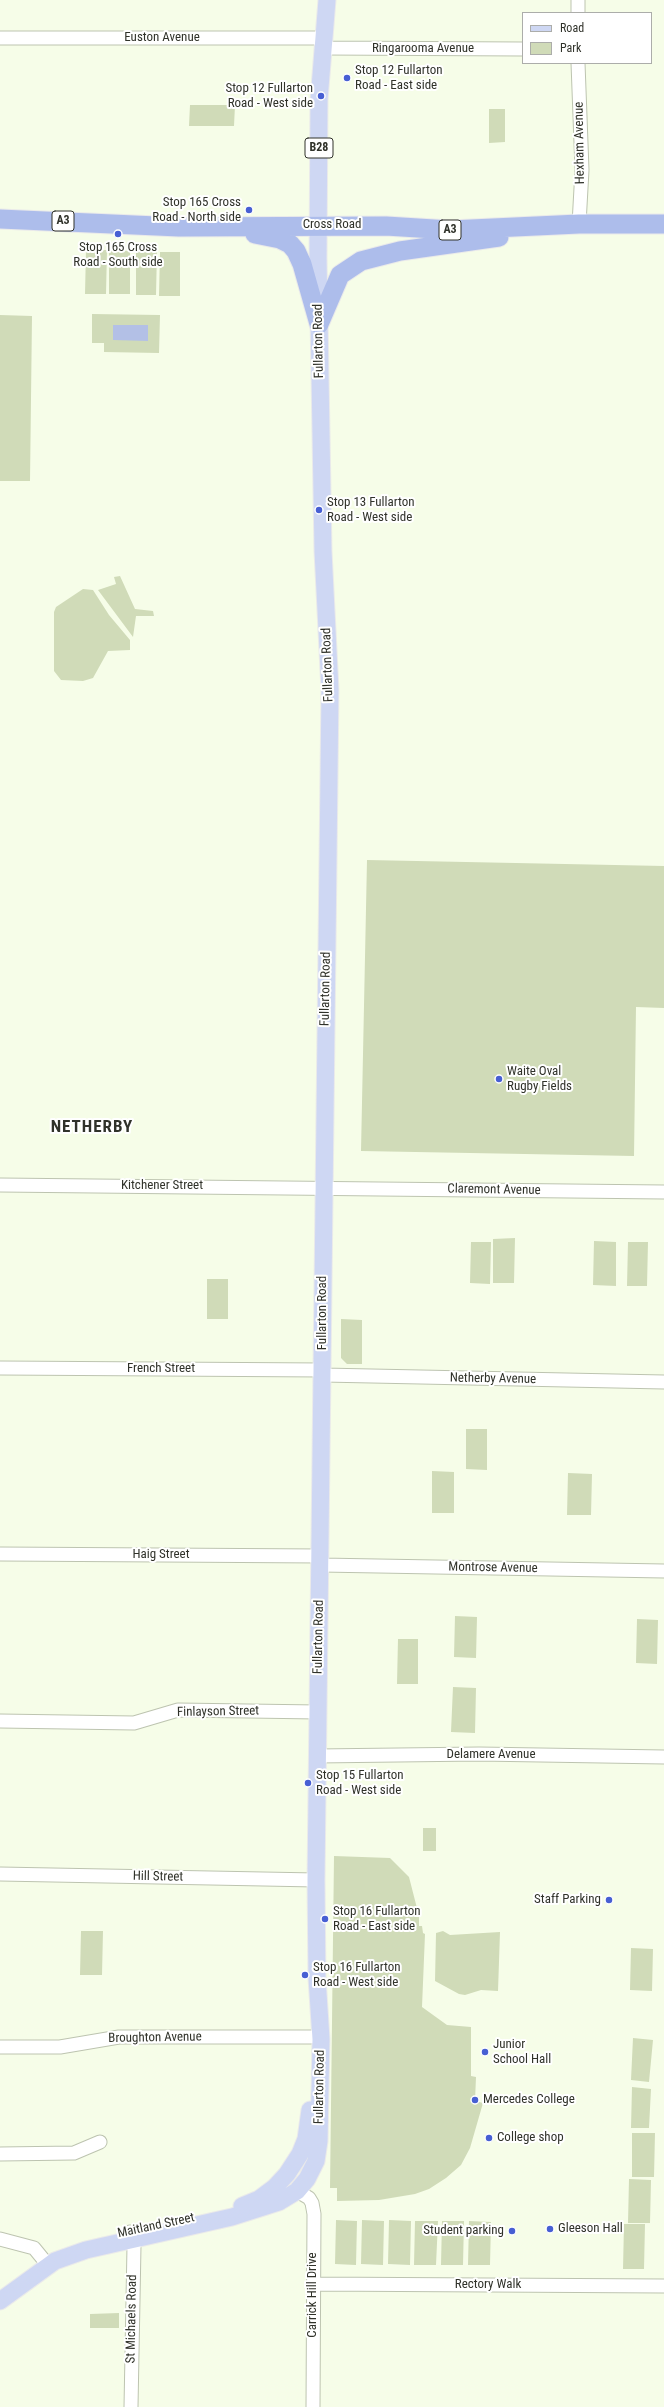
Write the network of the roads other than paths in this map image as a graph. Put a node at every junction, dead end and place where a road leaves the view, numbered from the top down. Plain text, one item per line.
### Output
1 (327, 0) edge
2 (578, 0) edge
3 (578, 12) edge
4 (0, 38) edge
5 (324, 43) junction
6 (522, 49) edge
7 (578, 64) edge
8 (0, 219) edge
9 (579, 224) junction
10 (664, 224) edge
11 (318, 225) junction
12 (554, 226) junction
13 (179, 227) junction
14 (319, 324) junction
15 (0, 1185) edge
16 (324, 1187) junction
17 (664, 1192) edge
18 (0, 1368) edge
19 (323, 1373) junction
20 (664, 1382) edge
21 (0, 1554) edge
22 (321, 1560) junction
23 (664, 1571) edge
24 (318, 1712) junction
25 (0, 1721) edge
26 (317, 1756) junction
27 (664, 1757) edge
28 (0, 1874) edge
29 (316, 1880) junction
30 (317, 1978) junction
31 (311, 2038) junction
32 (0, 2047) edge
33 (100, 2142) dead end
34 (0, 2154) edge
35 (300, 2154) junction
36 (297, 2191) junction
37 (259, 2199) junction
38 (131, 2235) junction
39 (0, 2239) edge
40 (43, 2259) junction
41 (313, 2284) junction
42 (664, 2286) edge
43 (0, 2292) edge
44 (0, 2301) edge
45 (130, 2407) edge
46 (313, 2407) edge

1 - 5 main road, Fullarton Road / B28
2 - 3 street
4 - 5 street, Euston Avenue
5 - 6 street, Ringarooma Avenue
5 - 11 main road, Fullarton Road / B28
7 - 9 street, Hexham Avenue
8 - 13 highway, Cross Road / A3
9 - 10 highway, Cross Road / A3
9 - 12 highway, Cross Road / A3
11 - 12 highway, Cross Road / A3
11 - 13 highway, Cross Road / A3
11 - 14 main road, Fullarton Road / B28
12 - 14 highway
13 - 14 highway
14 - 16 main road, Fullarton Road / B28
15 - 16 street, Kitchener Street
16 - 17 street, Claremont Avenue
16 - 19 main road, Fullarton Road / B28
18 - 19 street, French Street
19 - 20 street, Netherby Avenue
19 - 22 main road, Fullarton Road / B28
21 - 22 street, Haig Street
22 - 23 street, Montrose Avenue
22 - 24 main road, Fullarton Road / B28
24 - 25 street, Finlayson Street
24 - 26 main road, Fullarton Road / B28
26 - 27 street, Delamere Avenue
26 - 29 main road, Fullarton Road / B28
28 - 29 street, Hill Street
29 - 30 main road, Fullarton Road / B28
30 - 31 main road, Fullarton Road / B28
30 - 36 main road, Fullarton Road / B28
31 - 32 street, Broughton Avenue
31 - 35 main road, Fullarton Road / B28
33 - 34 street
35 - 36 main road
35 - 37 main road, Maitland Street / B28
36 - 37 main road
36 - 38 main road, Maitland Street / B28
36 - 41 street, Carrick Hill Drive
37 - 38 main road, Maitland Street / B28
38 - 40 main road, Maitland Street / B28
38 - 44 main road, Maitland Street / B28
38 - 45 street, St Michaels Road
39 - 40 street
40 - 43 main road, B28
41 - 42 street, Rectory Walk
41 - 46 street, Carrick Hill Drive

